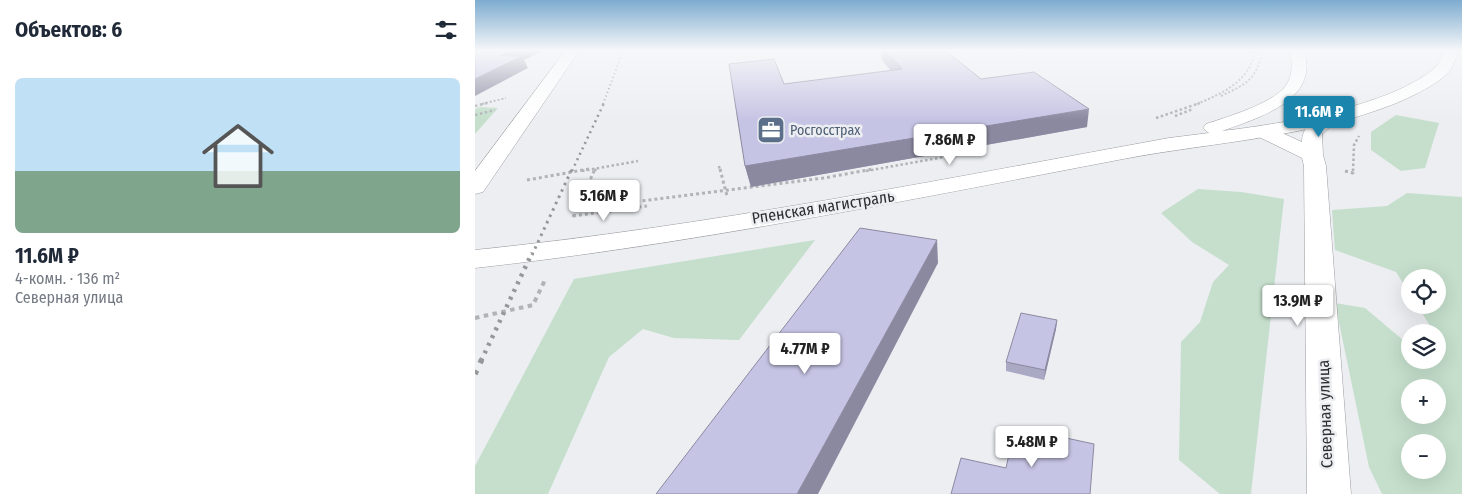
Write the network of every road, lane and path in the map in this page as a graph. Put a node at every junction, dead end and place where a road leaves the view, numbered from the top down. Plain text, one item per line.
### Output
1 (556, 74) edge
2 (1245, 74) edge
3 (1253, 74) edge
4 (1298, 74) edge
5 (1436, 74) edge
6 (508, 97) dead end
7 (475, 106) edge
8 (497, 110) dead end
9 (475, 115) edge
10 (1330, 118) junction
11 (1149, 120) dead end
12 (1163, 120) dead end
13 (1264, 132) junction
14 (1169, 144) junction
15 (970, 152) edge
16 (1312, 155) junction
17 (639, 161) dead end
18 (719, 166) dead end
19 (884, 167) junction
20 (597, 168) junction
21 (887, 172) dead end
22 (527, 180) dead end
23 (475, 187) edge
24 (726, 190) junction
25 (727, 196) dead end
26 (577, 209) junction
27 (570, 220) dead end
28 (475, 259) edge
29 (548, 275) dead end
30 (475, 318) edge
31 (1329, 494) edge

1 - 23 main road
2 - 11 path
3 - 12 path
4 - 14 main road, Рпенская магистраль
5 - 10 main road, Рпенская магистраль
6 - 7 path
8 - 9 path
10 - 13 main road, Рпенская магистраль
10 - 16 main road, Северная улица
13 - 14 main road, Рпенская магистраль
13 - 16 main road
14 - 28 main road, Рпенская магистраль
15 - 19 path
16 - 31 main road, Северная улица
17 - 20 path
18 - 24 path
19 - 21 path
19 - 24 path
20 - 22 path
20 - 26 path
24 - 25 path
24 - 26 path
26 - 27 path
29 - 30 path

